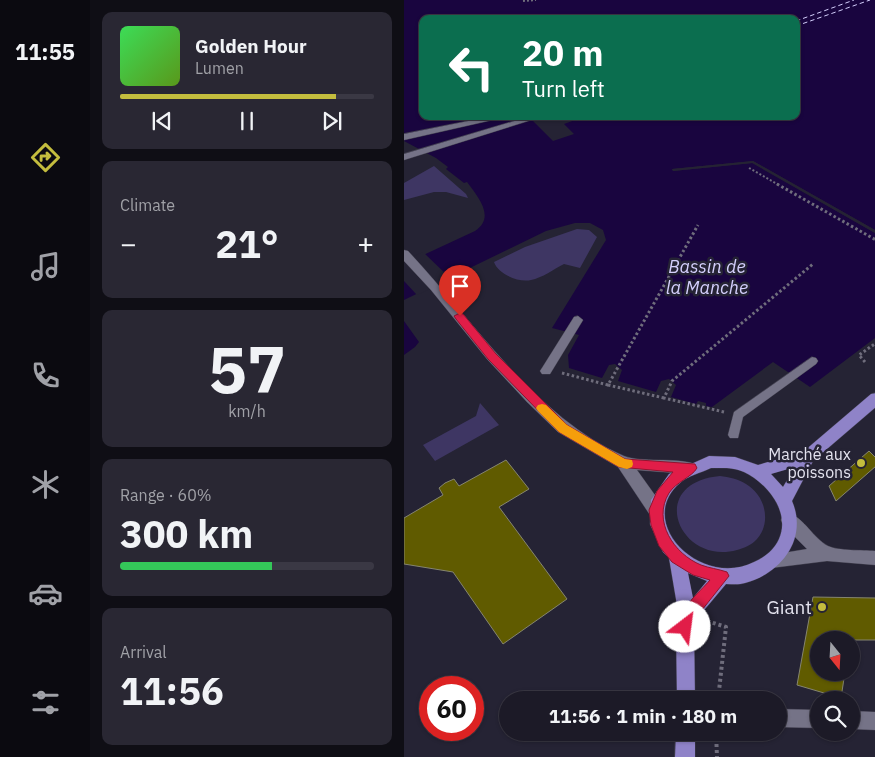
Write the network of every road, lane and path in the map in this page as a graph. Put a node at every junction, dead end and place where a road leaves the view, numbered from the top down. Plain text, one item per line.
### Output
1 (536, 0) edge
2 (523, 1) edge
3 (487, 120) edge
4 (527, 120) edge
5 (404, 137) edge
6 (404, 157) edge
7 (749, 168) dead end
8 (698, 225) dead end
9 (875, 240) edge
10 (404, 254) edge
11 (813, 264) dead end
12 (578, 320) dead end
13 (875, 343) edge
14 (812, 361) dead end
15 (865, 362) dead end
16 (546, 372) joint
17 (608, 384) junction
18 (664, 398) junction
19 (875, 398) edge
20 (738, 415) junction
21 (734, 434) dead end
22 (808, 457) junction
23 (623, 464) junction
24 (690, 468) junction
25 (755, 472) junction
26 (784, 500) junction
27 (656, 510) junction
28 (790, 520) junction
29 (827, 554) junction
30 (677, 557) junction
31 (875, 558) edge
32 (771, 561) junction
33 (722, 576) junction
34 (688, 617) junction
35 (707, 621) dead end
36 (686, 691) edge
37 (719, 691) edge
38 (787, 718) edge
39 (810, 719) edge
40 (860, 720) edge
41 (875, 721) edge
42 (686, 741) edge
43 (716, 741) edge
44 (685, 757) edge
45 (717, 757) edge

1 - 2 path
3 - 5 lane
4 - 6 lane
7 - 9 path
8 - 17 path
10 - 23 main road
11 - 18 path
12 - 16 lane
13 - 15 path
14 - 20 lane
16 - 17 path
17 - 18 path
18 - 20 path
19 - 22 main road
20 - 21 lane
22 - 25 main road
22 - 26 main road
23 - 24 main road
23 - 27 main road
24 - 25 main road
24 - 27 main road
25 - 26 main road
26 - 28 main road
27 - 30 main road
28 - 29 main road
28 - 32 main road
29 - 31 main road
29 - 32 main road
30 - 33 main road
30 - 34 main road
32 - 33 main road
33 - 34 main road
34 - 36 main road
35 - 37 path
38 - 39 main road
40 - 41 main road
42 - 44 main road
43 - 45 path

